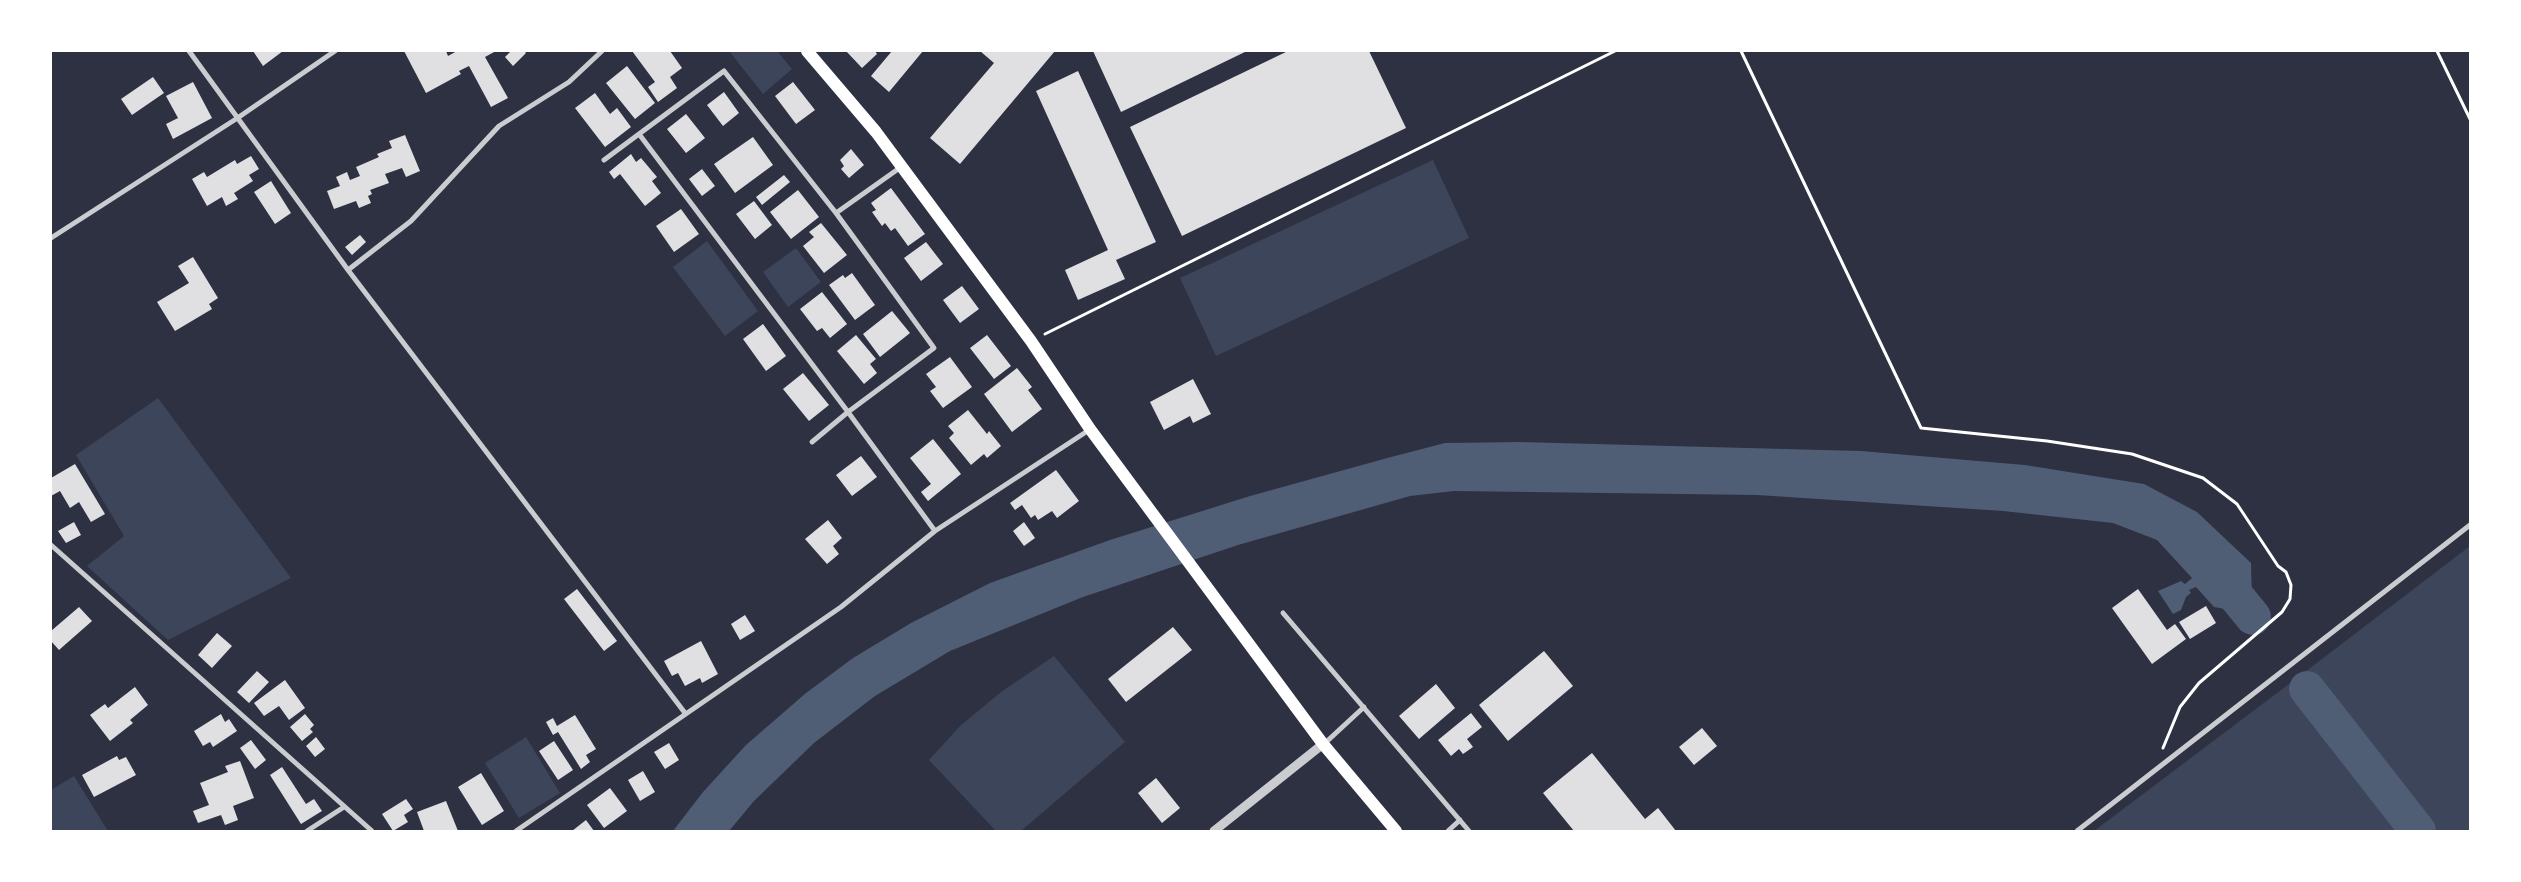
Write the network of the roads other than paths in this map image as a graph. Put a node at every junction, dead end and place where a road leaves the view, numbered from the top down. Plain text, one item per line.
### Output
1 (189, 51) edge
2 (335, 51) edge
3 (602, 51) edge
4 (807, 51) edge
5 (236, 119) junction
6 (638, 134) junction
7 (604, 160) dead end
8 (902, 166) junction
9 (836, 213) junction
10 (51, 238) edge
11 (348, 270) junction
12 (848, 412) junction
13 (1090, 429) junction
14 (812, 442) dead end
15 (2470, 526) edge
16 (935, 531) junction
17 (51, 544) edge
18 (1283, 612) dead end
19 (1364, 707) junction
20 (686, 712) junction
21 (1323, 744) junction
22 (344, 807) junction
23 (1460, 820) junction
24 (307, 831) edge
25 (372, 831) edge
26 (516, 831) edge
27 (1214, 831) edge
28 (1396, 831) edge
29 (1448, 831) edge
30 (1469, 831) edge
31 (2077, 831) edge

1 - 5 street
2 - 5 street
3 - 11 street
4 - 8 main road
5 - 10 street
5 - 11 street
6 - 7 street
6 - 9 street
6 - 12 street
8 - 9 street
8 - 13 main road
9 - 12 street
11 - 20 street
12 - 14 street
12 - 16 street
13 - 16 street
13 - 21 main road
15 - 31 street
16 - 20 street
17 - 22 street
18 - 19 street
19 - 21 street
19 - 23 street
20 - 26 street
21 - 27 street
21 - 28 main road
22 - 24 street
22 - 25 street
23 - 29 street
23 - 30 street

